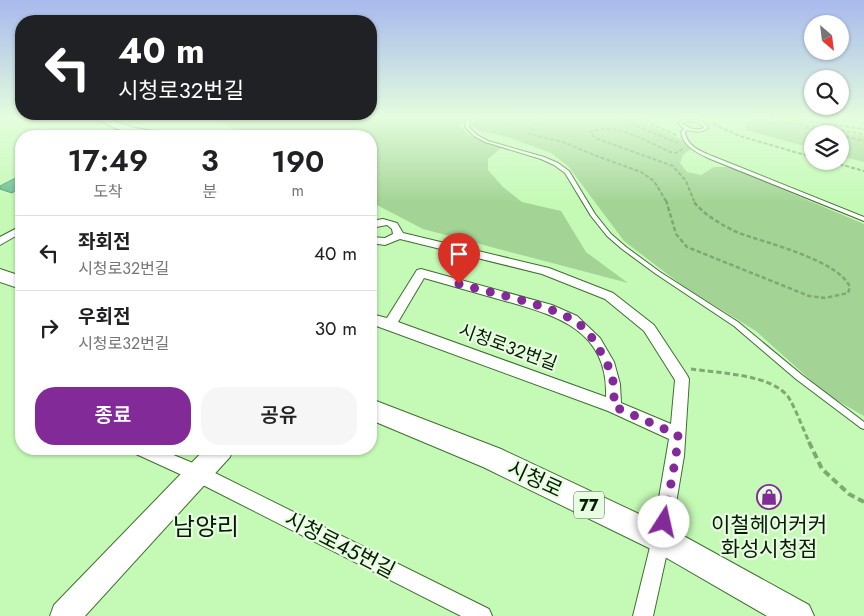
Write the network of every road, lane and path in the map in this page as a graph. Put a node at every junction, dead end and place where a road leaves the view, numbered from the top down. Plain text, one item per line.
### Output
1 (507, 146) edge
2 (572, 146) edge
3 (617, 146) edge
4 (655, 146) edge
5 (682, 146) edge
6 (692, 146) edge
7 (773, 146) edge
8 (804, 155) edge
9 (849, 167) edge
10 (864, 171) edge
11 (864, 220) edge
12 (377, 223) edge
13 (15, 233) edge
14 (398, 235) junction
15 (0, 242) edge
16 (377, 242) edge
17 (0, 275) edge
18 (15, 281) edge
19 (377, 321) edge
20 (390, 324) junction
21 (690, 369) dead end
22 (613, 406) junction
23 (377, 411) edge
24 (864, 426) edge
25 (678, 435) junction
26 (156, 455) edge
27 (216, 455) edge
28 (199, 474) junction
29 (864, 502) edge
30 (661, 539) junction
31 (65, 616) edge
32 (482, 616) edge
33 (643, 616) edge
34 (798, 616) edge

1 - 24 lane
2 - 3 path
4 - 5 path
6 - 11 lane
7 - 8 path
9 - 10 path
12 - 14 street
13 - 15 street
14 - 16 street
14 - 25 street
17 - 18 main road
19 - 20 street, 시청로32번길
20 - 22 street, 시청로32번길
20 - 22 street
21 - 29 path
22 - 25 street, 시청로32번길
23 - 30 main road, 시청로 / 77
25 - 30 street
26 - 28 street, 시청로45번길
27 - 28 street
28 - 31 street
28 - 32 street, 시청로45번길
30 - 33 street
30 - 34 main road, 시청로 / 77

